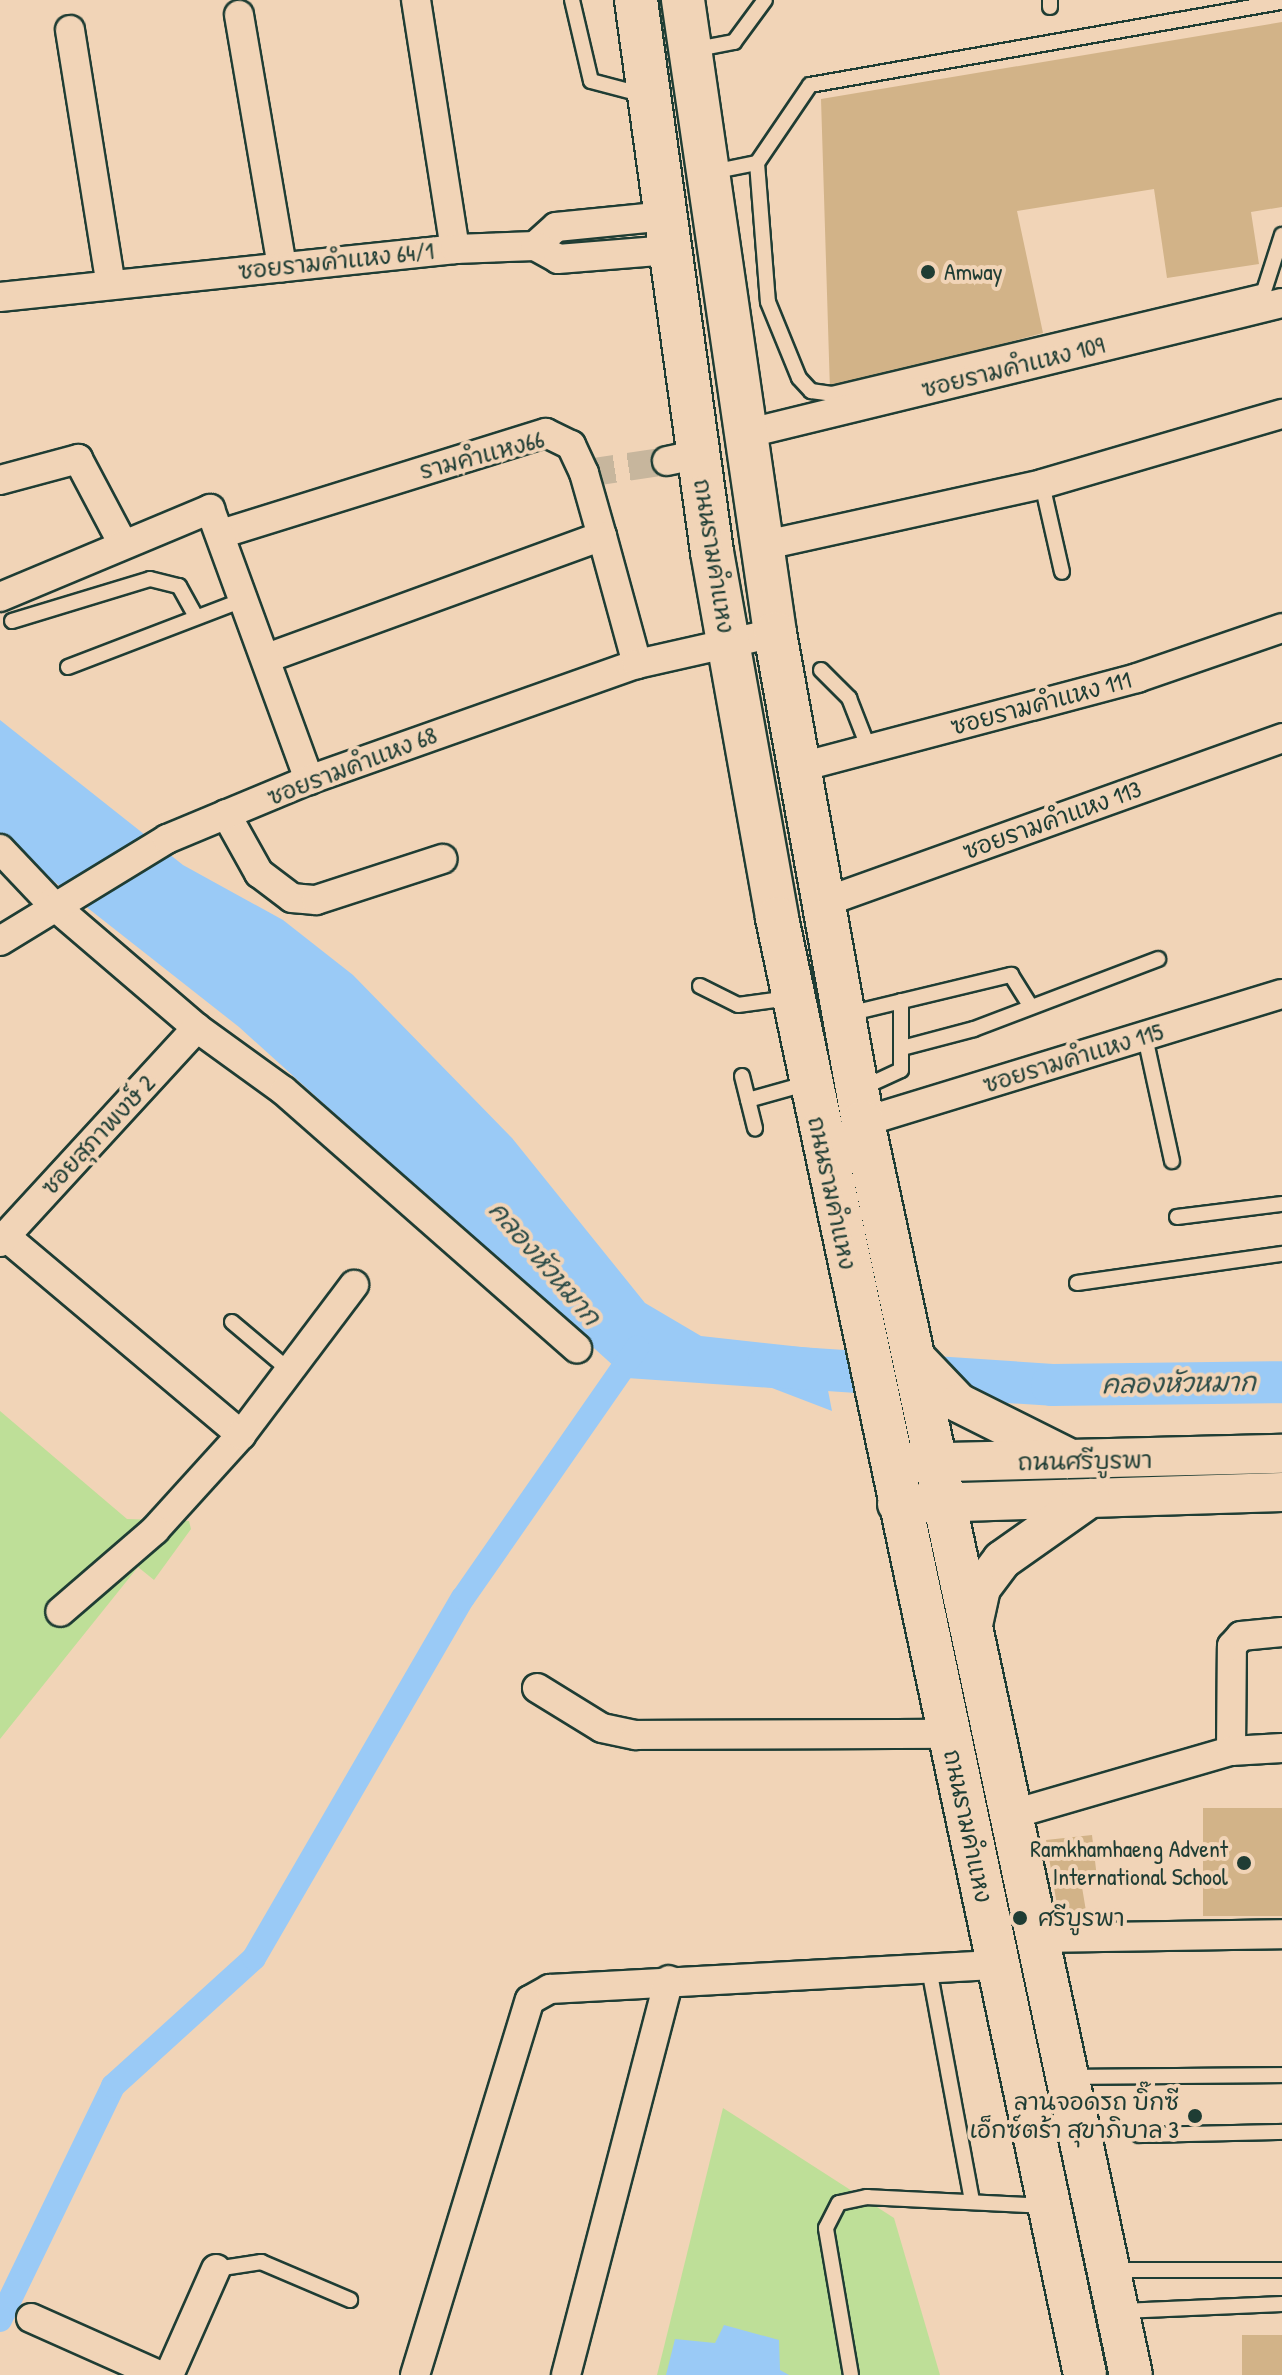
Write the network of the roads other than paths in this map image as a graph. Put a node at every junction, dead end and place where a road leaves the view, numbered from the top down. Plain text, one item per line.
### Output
1 (416, 0) edge
2 (572, 0) edge
3 (636, 0) edge
4 (683, 0) edge
5 (765, 0) edge
6 (1282, 2) edge
7 (239, 15) dead end
8 (70, 30) dead end
9 (690, 50) junction
10 (649, 95) junction
11 (757, 163) junction
12 (708, 173) junction
13 (668, 233) junction
14 (1282, 235) edge
15 (455, 249) junction
16 (282, 267) junction
17 (111, 285) junction
18 (0, 297) edge
19 (1282, 303) edge
20 (1282, 414) edge
21 (745, 434) junction
22 (0, 480) edge
23 (1042, 484) junction
24 (224, 533) junction
25 (602, 536) junction
26 (123, 544) junction
27 (761, 546) junction
28 (1062, 572) dead end
29 (245, 599) junction
30 (6, 609) edge
31 (196, 617) junction
32 (1282, 628) edge
33 (775, 633) junction
34 (727, 645) junction
35 (269, 657) junction
36 (637, 664) junction
37 (68, 667) dead end
38 (821, 670) dead end
39 (1282, 738) edge
40 (869, 749) junction
41 (797, 768) junction
42 (309, 780) junction
43 (226, 814) junction
44 (0, 849) edge
45 (442, 859) dead end
46 (56, 901) junction
47 (822, 903) junction
48 (0, 941) edge
49 (1158, 959) dead end
50 (700, 986) dead end
51 (1282, 994) edge
52 (793, 998) junction
53 (901, 1001) junction
54 (1029, 1004) junction
55 (844, 1015) junction
56 (197, 1028) junction
57 (1145, 1037) junction
58 (906, 1047) junction
59 (742, 1076) dead end
60 (810, 1082) junction
61 (748, 1100) junction
62 (860, 1106) junction
63 (755, 1128) dead end
64 (1172, 1161) dead end
65 (1282, 1204) edge
66 (1177, 1217) dead end
67 (3, 1239) edge
68 (1282, 1254) edge
69 (1077, 1283) dead end
70 (354, 1285) dead end
71 (232, 1322) dead end
72 (577, 1348) dead end
73 (911, 1353) junction
74 (289, 1370) junction
75 (241, 1435) junction
76 (1282, 1454) edge
77 (888, 1464) junction
78 (1088, 1479) junction
79 (938, 1481) junction
80 (1282, 1492) edge
81 (897, 1504) junction
82 (60, 1612) dead end
83 (1282, 1632) edge
84 (971, 1634) junction
85 (537, 1688) dead end
86 (948, 1734) junction
87 (1282, 1748) edge
88 (1231, 1751) junction
89 (1010, 1815) junction
90 (1282, 1934) edge
91 (1037, 1938) junction
92 (998, 1965) junction
93 (930, 1974) junction
94 (669, 1980) junction
95 (1282, 2075) edge
96 (1067, 2077) junction
97 (1282, 2132) edge
98 (1139, 2135) dead end
99 (972, 2201) junction
100 (1050, 2206) junction
101 (216, 2269) joint
102 (1109, 2270) junction
103 (1282, 2270) edge
104 (350, 2300) dead end
105 (1282, 2304) edge
106 (1118, 2311) junction
107 (31, 2318) dead end
108 (159, 2375) edge
109 (169, 2375) edge
110 (415, 2375) edge
111 (566, 2375) edge
112 (851, 2375) edge
113 (1085, 2375) edge
114 (1131, 2375) edge

1 - 15 street
2 - 10 lane
3 - 10 main road, ถนนรามคำแหง
4 - 9 main road, ถนนรามคำแหง
5 - 9 lane
6 - 11 lane
7 - 16 street
8 - 17 street
9 - 12 main road, ถนนรามคำแหง
10 - 13 main road, ถนนรามคำแหง
11 - 12 lane
11 - 14 lane
12 - 21 main road, ถนนรามคำแหง
13 - 15 street, ซอยรามคำแหง 64/1
13 - 34 main road, ถนนรามคำแหง
15 - 16 street, ซอยรามคำแหง 64/1
16 - 17 street, ซอยรามคำแหง 64/1
17 - 18 street, ซอยรามคำแหง 64/1
19 - 21 street, ซอยรามคำแหง 109
20 - 23 street
21 - 27 main road, ถนนรามคำแหง
22 - 26 street
23 - 27 street
23 - 28 lane
24 - 25 street, รามคำแหง66
24 - 26 street
24 - 29 street
25 - 35 street
25 - 36 street, รามคำแหง66
26 - 30 street
27 - 33 main road, ถนนรามคำแหง
29 - 31 lane
29 - 35 street
30 - 31 lane
31 - 37 lane
32 - 40 street, ซอยรามคำแหง 111
33 - 34 street, ซอยรามคำแหง 68
33 - 41 main road, ถนนรามคำแหง
34 - 36 street, ซอยรามคำแหง 68
34 - 52 main road, ถนนรามคำแหง
35 - 42 street
36 - 42 street, ซอยรามคำแหง 68
38 - 40 lane
39 - 47 street, ซอยรามคำแหง 113
40 - 41 street, ซอยรามคำแหง 111
41 - 47 main road, ถนนรามคำแหง
42 - 43 street, ซอยรามคำแหง 68
43 - 45 street
43 - 46 street, ซอยรามคำแหง 68
44 - 46 street
46 - 48 street, ซอยรามคำแหง 68
46 - 56 street
47 - 55 main road, ถนนรามคำแหง
49 - 54 lane
50 - 52 lane
51 - 57 street, ซอยรามคำแหง 115
52 - 60 main road, ถนนรามคำแหง
53 - 54 lane
53 - 55 lane
53 - 58 lane
54 - 58 lane
55 - 62 main road, ถนนรามคำแหง
56 - 67 street, ซอยสุภาพงษ์ 2
56 - 72 street
57 - 62 street, ซอยรามคำแหง 115
57 - 64 lane
58 - 62 lane
59 - 61 lane
60 - 61 lane
60 - 77 main road, ถนนรามคำแหง
61 - 63 lane
62 - 73 main road, ถนนรามคำแหง
65 - 66 lane
67 - 75 street
68 - 69 lane
70 - 74 street
71 - 74 lane
73 - 78 street
73 - 79 main road, ถนนรามคำแหง
74 - 75 street
75 - 82 street
76 - 78 street, ถนนศรีบูรพา
77 - 79 street, ถนนศรีบูรพา
77 - 81 main road, ถนนรามคำแหง
78 - 79 street, ถนนศรีบูรพา
78 - 80 street, ถนนศรีบูรพา
78 - 84 street
79 - 81 street, ถนนศรีบูรพา
79 - 84 main road, ถนนรามคำแหง
81 - 86 main road, ถนนรามคำแหง
83 - 88 street
84 - 89 main road, ถนนรามคำแหง
85 - 86 street
86 - 92 main road, ถนนรามคำแหง
87 - 88 street
88 - 89 street
89 - 91 main road, ถนนรามคำแหง
90 - 91 street
91 - 96 main road, ถนนรามคำแหง
92 - 93 street
92 - 100 main road, ถนนรามคำแหง
93 - 94 street
93 - 99 lane
94 - 110 street
94 - 111 street
95 - 96 lane
96 - 102 main road, ถนนรามคำแหง
97 - 98 lane
99 - 100 lane
99 - 112 lane
100 - 113 main road, ถนนรามคำแหง
101 - 104 lane
101 - 109 street
102 - 103 lane
102 - 106 main road, ถนนรามคำแหง
105 - 106 lane
106 - 114 main road, ถนนรามคำแหง
107 - 108 street

